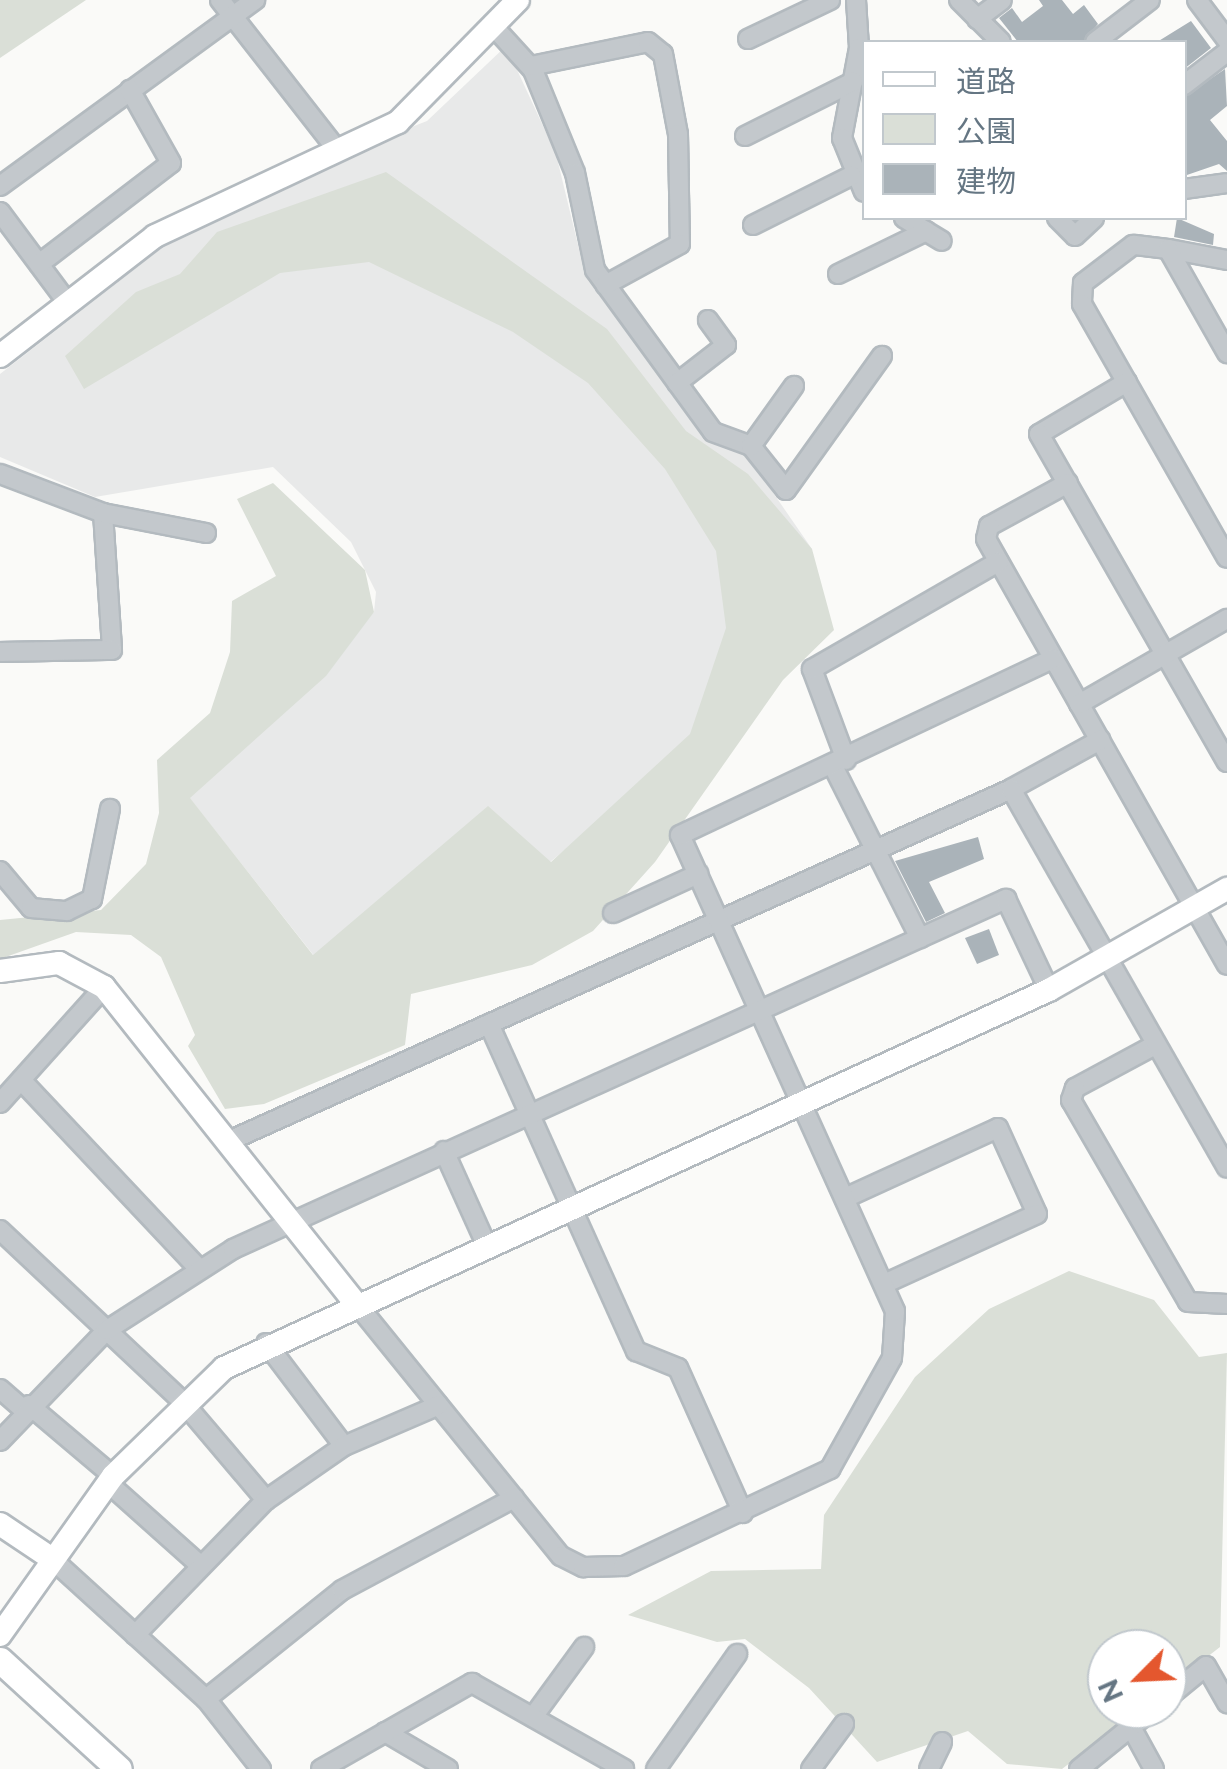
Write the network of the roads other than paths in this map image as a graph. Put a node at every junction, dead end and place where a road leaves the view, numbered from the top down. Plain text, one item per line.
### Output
1 (220, 0) edge
2 (255, 0) edge
3 (518, 0) edge
4 (830, 0) edge
5 (856, 0) edge
6 (960, 0) edge
7 (1002, 0) edge
8 (1150, 0) edge
9 (1197, 0) edge
10 (232, 17) junction
11 (976, 19) junction
12 (493, 26) junction
13 (748, 39) dead end
14 (998, 40) edge
15 (1098, 40) edge
16 (1227, 40) edge
17 (1227, 52) edge
18 (531, 66) junction
19 (853, 82) junction
20 (1187, 83) edge
21 (130, 90) junction
22 (745, 136) dead end
23 (338, 152) junction
24 (851, 176) junction
25 (1227, 182) edge
26 (0, 186) edge
27 (1187, 189) edge
28 (862, 190) edge
29 (0, 212) edge
30 (907, 220) edge
31 (1059, 220) edge
32 (1092, 220) edge
33 (754, 225) dead end
34 (1168, 249) junction
35 (1227, 260) edge
36 (39, 264) junction
37 (838, 274) dead end
38 (606, 285) junction
39 (67, 302) junction
40 (708, 320) dead end
41 (1227, 353) edge
42 (0, 356) edge
43 (882, 356) dead end
44 (1126, 382) junction
45 (677, 383) junction
46 (794, 386) dead end
47 (751, 446) junction
48 (0, 474) edge
49 (1068, 483) junction
50 (103, 513) junction
51 (206, 534) dead end
52 (1227, 558) edge
53 (998, 562) junction
54 (1227, 619) edge
55 (0, 652) edge
56 (1166, 654) junction
57 (1054, 659) junction
58 (1079, 704) junction
59 (1100, 740) junction
60 (1227, 762) edge
61 (839, 763) junction
62 (1011, 789) junction
63 (110, 810) dead end
64 (876, 852) junction
65 (0, 872) edge
66 (698, 874) junction
67 (1227, 890) edge
68 (1195, 908) junction
69 (612, 913) dead end
70 (719, 920) junction
71 (920, 938) junction
72 (1106, 958) junction
73 (1227, 965) edge
74 (0, 971) edge
75 (104, 986) junction
76 (1049, 990) junction
77 (760, 1010) junction
78 (489, 1024) junction
79 (1155, 1045) junction
80 (21, 1080) junction
81 (802, 1102) junction
82 (0, 1103) edge
83 (529, 1113) junction
84 (230, 1141) junction
85 (444, 1151) junction
86 (1227, 1168) edge
87 (845, 1198) junction
88 (570, 1203) junction
89 (291, 1219) junction
90 (0, 1230) edge
91 (485, 1242) junction
92 (199, 1269) junction
93 (884, 1284) junction
94 (356, 1302) junction
95 (1227, 1304) edge
96 (108, 1330) junction
97 (266, 1343) junction
98 (0, 1390) edge
99 (182, 1402) junction
100 (439, 1405) junction
101 (27, 1407) junction
102 (0, 1441) edge
103 (344, 1446) junction
104 (110, 1480) junction
105 (514, 1498) junction
106 (266, 1500) junction
107 (743, 1513) junction
108 (0, 1524) edge
109 (52, 1559) junction
110 (199, 1564) junction
111 (0, 1634) edge
112 (136, 1635) junction
113 (584, 1647) dead end
114 (737, 1654) dead end
115 (0, 1660) edge
116 (1187, 1682) edge
117 (206, 1700) junction
118 (1227, 1703) edge
119 (533, 1718) junction
120 (844, 1724) dead end
121 (1129, 1729) edge
122 (1132, 1729) edge
123 (385, 1732) junction
124 (942, 1742) dead end
125 (660, 1768) edge
126 (120, 1769) edge
127 (262, 1769) edge
128 (321, 1769) edge
129 (448, 1769) edge
130 (624, 1769) edge
131 (812, 1769) edge
132 (929, 1769) edge
133 (1080, 1769) edge
134 (1154, 1769) edge

1 - 10 street
2 - 10 street
3 - 12 street
4 - 13 street
5 - 19 street
6 - 11 street
7 - 11 street
8 - 15 street
9 - 16 street
10 - 21 street
10 - 23 street
11 - 14 street
12 - 18 street
12 - 23 street
17 - 20 street
18 - 38 street
18 - 38 street
19 - 22 street
19 - 24 street
21 - 26 street
21 - 36 street
23 - 39 street
24 - 28 street
24 - 33 street
25 - 27 street
29 - 36 street
30 - 37 street
31 - 32 street
34 - 35 street
34 - 41 street
34 - 44 street
36 - 39 street
38 - 45 street
39 - 42 street
40 - 45 street
43 - 47 street
44 - 49 street
44 - 52 street
45 - 47 street
46 - 47 street
48 - 50 street
49 - 53 street
49 - 56 street
50 - 51 street
50 - 55 street
53 - 57 street
53 - 61 street
54 - 56 street
56 - 58 street
56 - 60 street
57 - 58 street
57 - 61 street
58 - 59 street
59 - 62 street
59 - 68 street
61 - 64 street
61 - 66 street
62 - 64 street
62 - 72 street
63 - 65 street
64 - 70 street
64 - 71 street
66 - 69 street
66 - 70 street
67 - 68 street
68 - 72 street
68 - 73 street
70 - 77 street
70 - 78 street
71 - 76 street
71 - 77 street
72 - 76 street
72 - 79 street
74 - 75 street
75 - 80 street
75 - 84 street
76 - 81 street
77 - 81 street
77 - 83 street
78 - 83 street
78 - 84 street
79 - 86 street
79 - 95 street
80 - 82 street
80 - 92 street
81 - 87 street
81 - 88 street
83 - 85 street
83 - 88 street
84 - 89 street
85 - 89 street
85 - 91 street
87 - 93 street
87 - 93 street
88 - 91 street
88 - 107 street
89 - 92 street
89 - 94 street
90 - 96 street
91 - 94 street
92 - 96 street
93 - 107 street
94 - 97 street
94 - 100 street
96 - 99 street
96 - 101 street
97 - 99 street
97 - 103 street
98 - 101 street
99 - 104 street
99 - 106 street
100 - 103 street
100 - 105 street
101 - 102 street
101 - 104 street
103 - 106 street
104 - 109 street
104 - 110 street
105 - 107 street
105 - 117 street
106 - 110 street
108 - 109 street
109 - 111 street
109 - 112 street
110 - 112 street
112 - 117 street
113 - 119 street
114 - 125 street
115 - 126 main road
116 - 118 street
117 - 127 street
119 - 123 street
119 - 130 street
120 - 131 street
121 - 133 street
122 - 134 street
123 - 128 street
123 - 129 street
124 - 132 street

